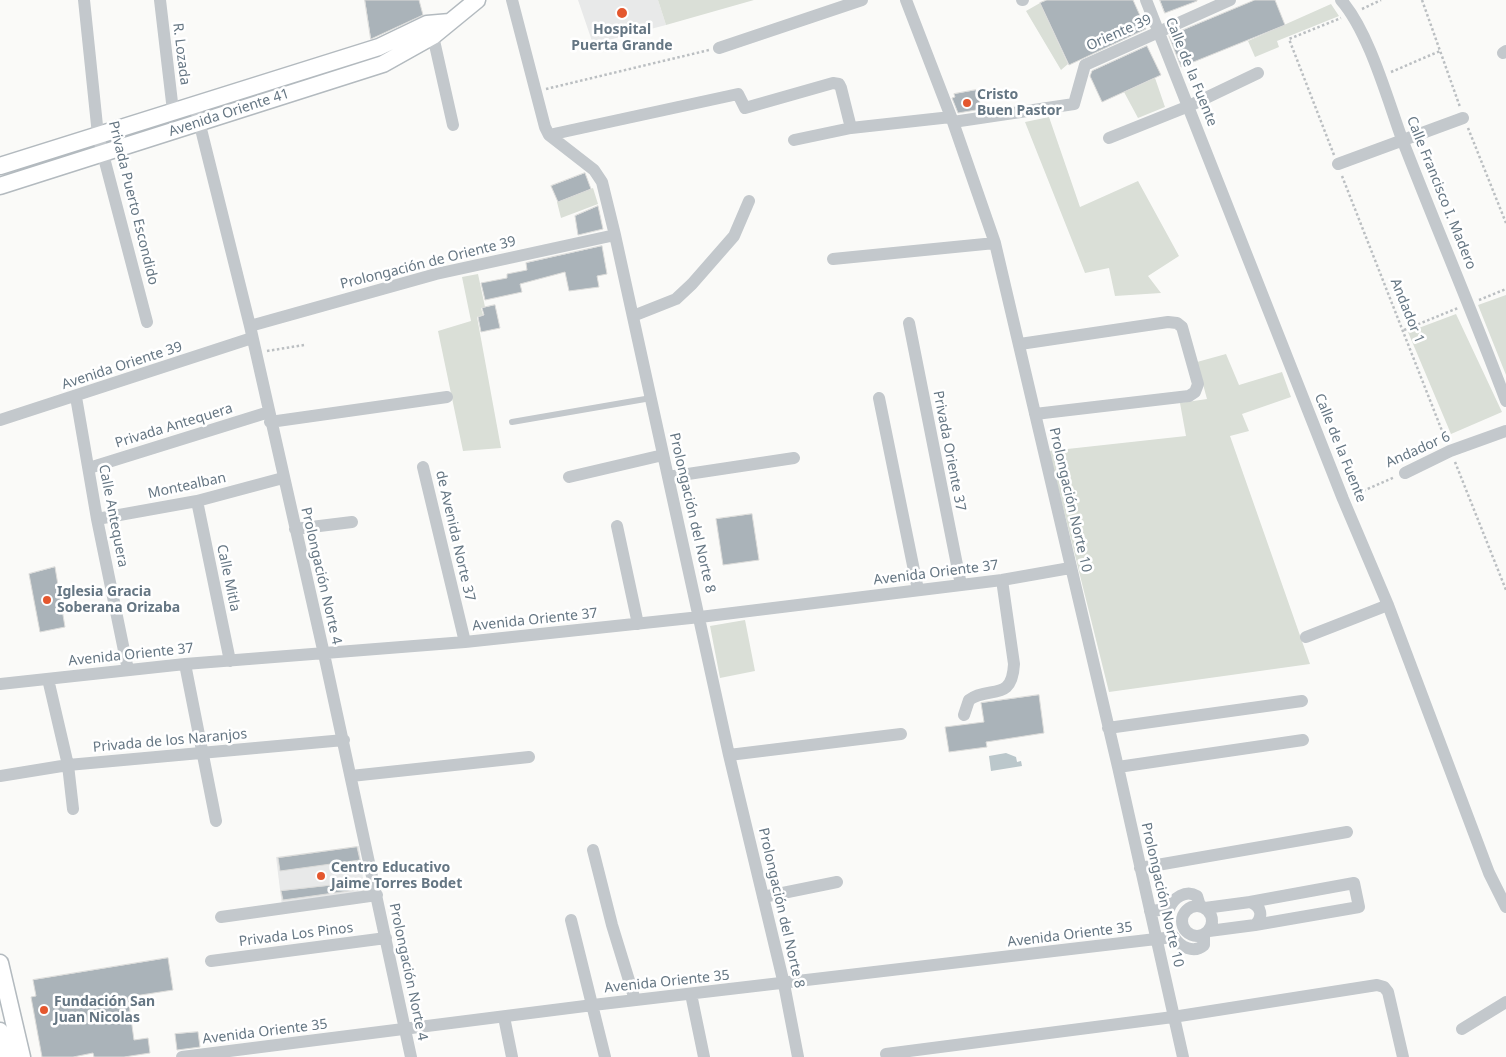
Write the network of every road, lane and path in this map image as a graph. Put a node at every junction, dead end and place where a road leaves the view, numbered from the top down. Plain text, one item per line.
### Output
1 (84, 0) edge
2 (160, 0) edge
3 (477, 0) edge
4 (512, 0) edge
5 (862, 0) edge
6 (906, 0) edge
7 (1146, 0) edge
8 (1230, 0) edge
9 (1342, 0) edge
10 (1381, 0) edge
11 (1352, 13) junction
12 (430, 30) junction
13 (1158, 32) junction
14 (718, 48) joint
15 (1440, 51) dead end
16 (1258, 73) dead end
17 (1379, 77) junction
18 (535, 92) junction
19 (195, 105) junction
20 (1189, 106) junction
21 (173, 111) junction
22 (1464, 118) dead end
23 (952, 120) junction
24 (201, 122) junction
25 (453, 125) dead end
26 (851, 128) junction
27 (98, 135) junction
28 (549, 135) junction
29 (1109, 138) dead end
30 (794, 140) dead end
31 (1403, 141) junction
32 (102, 153) junction
33 (1338, 164) junction
34 (0, 166) edge
35 (0, 186) edge
36 (748, 201) dead end
37 (616, 234) junction
38 (995, 244) junction
39 (833, 259) dead end
40 (1506, 290) edge
41 (1470, 304) junction
42 (634, 316) junction
43 (147, 322) dead end
44 (909, 324) dead end
45 (1404, 330) junction
46 (251, 332) junction
47 (304, 344) dead end
48 (1020, 344) junction
49 (255, 353) junction
50 (76, 397) junction
51 (447, 397) dead end
52 (651, 398) junction
53 (879, 398) dead end
54 (1506, 402) edge
55 (1035, 414) junction
56 (270, 417) junction
57 (0, 420) edge
58 (512, 422) dead end
59 (1506, 431) edge
60 (1450, 451) junction
61 (663, 455) junction
62 (794, 458) dead end
63 (424, 467) dead end
64 (89, 468) junction
65 (1405, 473) joint
66 (569, 477) dead end
67 (668, 477) junction
68 (283, 478) junction
69 (1343, 499) junction
70 (197, 501) junction
71 (97, 519) junction
72 (352, 522) dead end
73 (617, 526) dead end
74 (295, 530) junction
75 (1070, 568) junction
76 (1002, 580) junction
77 (961, 585) junction
78 (918, 590) junction
79 (1506, 590) edge
80 (1388, 605) junction
81 (700, 617) junction
82 (638, 624) junction
83 (1306, 637) dead end
84 (465, 642) junction
85 (324, 654) junction
86 (230, 661) junction
87 (185, 664) junction
88 (128, 670) junction
89 (48, 679) junction
90 (0, 684) edge
91 (1302, 701) dead end
92 (964, 715) dead end
93 (1108, 728) junction
94 (901, 734) dead end
95 (344, 740) junction
96 (1303, 740) dead end
97 (204, 753) junction
98 (729, 755) junction
99 (529, 757) dead end
100 (68, 765) junction
101 (1118, 767) junction
102 (0, 776) edge
103 (351, 776) junction
104 (73, 809) dead end
105 (216, 822) dead end
106 (1348, 832) dead end
107 (593, 850) dead end
108 (1140, 868) junction
109 (837, 882) dead end
110 (377, 895) junction
111 (763, 897) junction
112 (1250, 902) junction
113 (1202, 907) junction
114 (1506, 907) edge
115 (1150, 911) junction
116 (221, 917) dead end
117 (571, 920) dead end
118 (1256, 925) junction
119 (1206, 933) junction
120 (386, 938) junction
121 (1156, 939) junction
122 (211, 961) dead end
123 (0, 963) edge
124 (784, 984) junction
125 (691, 994) junction
126 (635, 1000) junction
127 (1506, 1002) edge
128 (593, 1005) junction
129 (504, 1016) junction
130 (1173, 1016) junction
131 (404, 1029) junction
132 (1462, 1029) dead end
133 (0, 1031) edge
134 (886, 1054) dead end
135 (6, 1057) edge
136 (22, 1057) edge
137 (182, 1057) edge
138 (411, 1057) edge
139 (512, 1057) edge
140 (605, 1057) edge
141 (704, 1057) edge
142 (798, 1057) edge
143 (1182, 1057) edge
144 (1403, 1057) edge

1 - 27 street, Privada Puerto Escondido
2 - 21 street, R. Lozada
3 - 12 street, Avenida Oriente 41
4 - 18 street
5 - 14 street
6 - 23 street, Prolongación Norte 10
7 - 13 street, Calle de la Fuente
8 - 13 street, Oriente 39
9 - 11 street, Calle Francisco I. Madero
10 - 11 path
11 - 17 street, Calle Francisco I. Madero
11 - 33 path, Andador 1
12 - 19 street, Avenida Oriente 41
12 - 24 street, Avenida Oriente 41
12 - 25 street
13 - 20 street, Calle de la Fuente
13 - 23 street, Oriente 39
14 - 18 path
15 - 17 path
16 - 20 street
17 - 31 street, Calle Francisco I. Madero
18 - 28 street
19 - 21 street, Avenida Oriente 41
19 - 24 street, Prolongación Norte 4
20 - 29 street
20 - 69 street, Calle de la Fuente
21 - 27 street, Avenida Oriente 41
22 - 31 street
23 - 26 street
23 - 38 street, Prolongación Norte 10
24 - 32 street, Avenida Oriente 41
24 - 46 street, Prolongación Norte 4
26 - 28 street
26 - 30 street
27 - 32 street, Privada Puerto Escondido
27 - 34 street, Avenida Oriente 41
28 - 37 street, Prolongación del Norte 8
31 - 33 street
31 - 41 street, Calle Francisco I. Madero
32 - 35 street, Avenida Oriente 41
32 - 43 street, Privada Puerto Escondido
33 - 45 path, Andador 1
36 - 42 street
37 - 42 street, Prolongación del Norte 8
37 - 46 street, Prolongación de Oriente 39
38 - 39 street
38 - 48 street, Prolongación Norte 10
40 - 41 path
41 - 45 path
41 - 54 street, Calle Francisco I. Madero
42 - 52 street, Prolongación del Norte 8
44 - 77 street, Privada Oriente 37
45 - 60 path, Andador 1
46 - 49 street, Prolongación Norte 4
46 - 50 street, Avenida Oriente 39
47 - 49 path
48 - 55 street, Prolongación Norte 10
48 - 55 street
49 - 56 street, Prolongación Norte 4
50 - 57 street, Avenida Oriente 39
50 - 64 street, Calle Antequera
51 - 56 street, Privada Antequera
52 - 58 lane
52 - 61 street, Prolongación del Norte 8
53 - 78 street
55 - 75 street, Prolongación Norte 10
56 - 64 street, Privada Antequera
56 - 68 street, Prolongación Norte 4
59 - 60 street, Andador 6
60 - 65 street, Andador 6
60 - 79 path, Andador 1
61 - 66 street
61 - 67 street, Prolongación del Norte 8
62 - 67 street
63 - 84 street, de Avenida Norte 37
64 - 71 street, Calle Antequera
65 - 69 path, Andador 6
67 - 81 street, Prolongación del Norte 8
68 - 70 street, Montealban
68 - 74 street, Prolongación Norte 4
69 - 80 street, Calle de la Fuente
70 - 71 street, Montealban
70 - 86 street, Calle Mitla
71 - 88 street, Calle Antequera
72 - 74 street
73 - 82 street
74 - 85 street, Prolongación Norte 4
75 - 76 street, Avenida Oriente 37
75 - 93 street, Prolongación Norte 10
76 - 77 street, Avenida Oriente 37
76 - 92 street
77 - 78 street, Avenida Oriente 37
78 - 81 street, Avenida Oriente 37
80 - 83 street
80 - 114 street, Calle de la Fuente
81 - 82 street, Avenida Oriente 37
81 - 98 street, Prolongación del Norte 8
82 - 84 street, Avenida Oriente 37
84 - 85 street, Avenida Oriente 37
85 - 86 street, Avenida Oriente 37
85 - 95 street, Prolongación Norte 4
86 - 87 street, Avenida Oriente 37
87 - 88 street, Avenida Oriente 37
87 - 97 street
88 - 89 street, Avenida Oriente 37
89 - 90 street, Avenida Oriente 37
89 - 100 street
91 - 93 street
93 - 101 street, Prolongación Norte 10
94 - 98 street
95 - 97 street, Privada de los Naranjos
95 - 103 street, Prolongación Norte 4
96 - 101 street
97 - 100 street, Privada de los Naranjos
97 - 105 street
98 - 111 street, Prolongación del Norte 8
99 - 103 street
100 - 102 street, Privada de los Naranjos
100 - 104 street
101 - 108 street, Prolongación Norte 10
103 - 110 street, Prolongación Norte 4
106 - 108 street
107 - 126 street
108 - 115 street, Prolongación Norte 10
109 - 111 street
110 - 116 street
110 - 120 street, Prolongación Norte 4
111 - 124 street, Prolongación del Norte 8
112 - 113 street
112 - 118 street
112 - 118 street
113 - 115 street
113 - 119 street
113 - 119 street
115 - 121 street, Prolongación Norte 10
117 - 128 street
118 - 119 street
119 - 121 street, Avenida Oriente 35
120 - 122 street, Privada Los Pinos
120 - 131 street, Prolongación Norte 4
121 - 124 street, Avenida Oriente 35
121 - 130 street, Prolongación Norte 10
123 - 136 street
124 - 125 street, Avenida Oriente 35
124 - 142 street, Prolongación del Norte 8
125 - 126 street, Avenida Oriente 35
125 - 141 street
126 - 128 street, Avenida Oriente 35
127 - 132 street
128 - 129 street, Avenida Oriente 35
128 - 140 street
129 - 131 street, Avenida Oriente 35
129 - 139 street
130 - 134 street
130 - 143 street, Prolongación Norte 10
130 - 144 street
131 - 137 street, Avenida Oriente 35
131 - 138 street, Prolongación Norte 4
133 - 135 street

